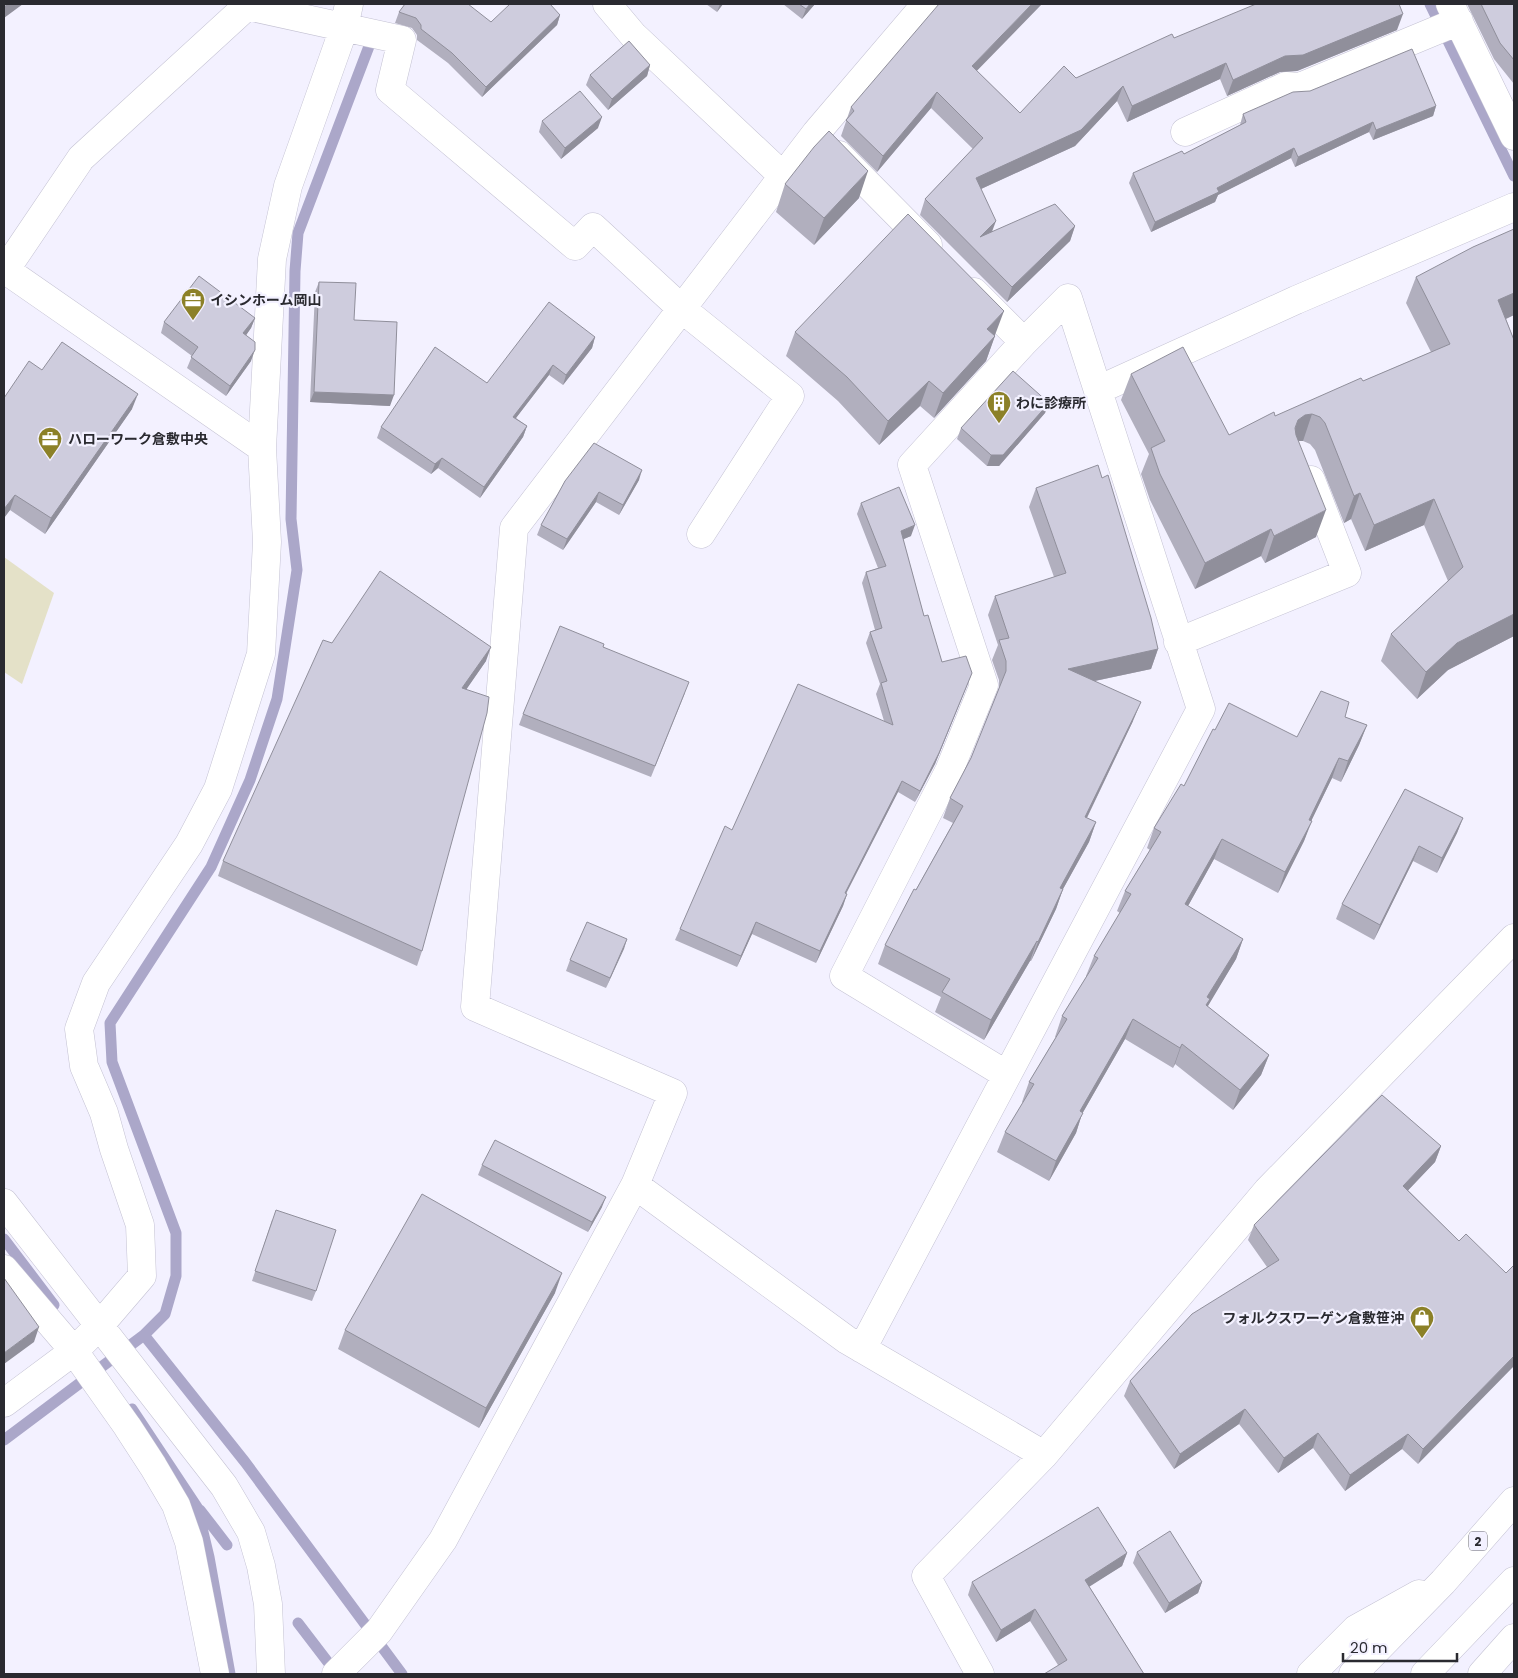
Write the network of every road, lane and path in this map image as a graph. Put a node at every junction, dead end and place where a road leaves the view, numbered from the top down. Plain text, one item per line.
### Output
1 (607, 4) edge
2 (926, 4) edge
3 (346, 16) edge
4 (1447, 21) edge
5 (1185, 132) dead end
6 (816, 133) junction
7 (1514, 136) edge
8 (783, 176) junction
9 (1514, 207) edge
10 (4, 270) edge
11 (682, 309) junction
12 (1024, 342) junction
13 (1098, 390) junction
14 (262, 448) junction
15 (1301, 456) edge
16 (702, 534) dead end
17 (1178, 642) junction
18 (1514, 938) edge
19 (1007, 1075) junction
20 (635, 1184) junction
21 (4, 1203) edge
22 (4, 1269) edge
23 (115, 1344) junction
24 (862, 1348) junction
25 (85, 1367) junction
26 (4, 1403) edge
27 (142, 1418) junction
28 (1044, 1455) junction
29 (1514, 1501) edge
30 (1514, 1581) edge
31 (1443, 1582) junction
32 (1514, 1638) edge
33 (338, 1672) edge
34 (215, 1674) edge
35 (271, 1674) edge
36 (980, 1674) edge
37 (1311, 1674) edge
38 (1354, 1674) edge
39 (1425, 1674) edge
40 (1482, 1674) edge

1 - 8 main road
2 - 6 main road
3 - 10 main road
3 - 11 main road
3 - 14 main road
4 - 5 main road
4 - 7 main road
6 - 8 main road
6 - 12 main road
8 - 11 main road
9 - 13 main road
10 - 14 main road
11 - 16 main road
11 - 20 main road
12 - 13 main road
12 - 19 main road
13 - 17 main road
14 - 23 main road
15 - 17 main road
17 - 19 main road
18 - 28 main road
19 - 24 main road
20 - 24 main road
20 - 33 main road
21 - 23 main road
22 - 25 main road
23 - 25 main road
23 - 27 main road
24 - 28 main road
25 - 26 main road
25 - 27 main road
27 - 34 main road
27 - 35 main road
28 - 36 main road
29 - 31 main road, 2
30 - 39 main road
31 - 37 main road
31 - 38 main road, 2
32 - 40 main road

